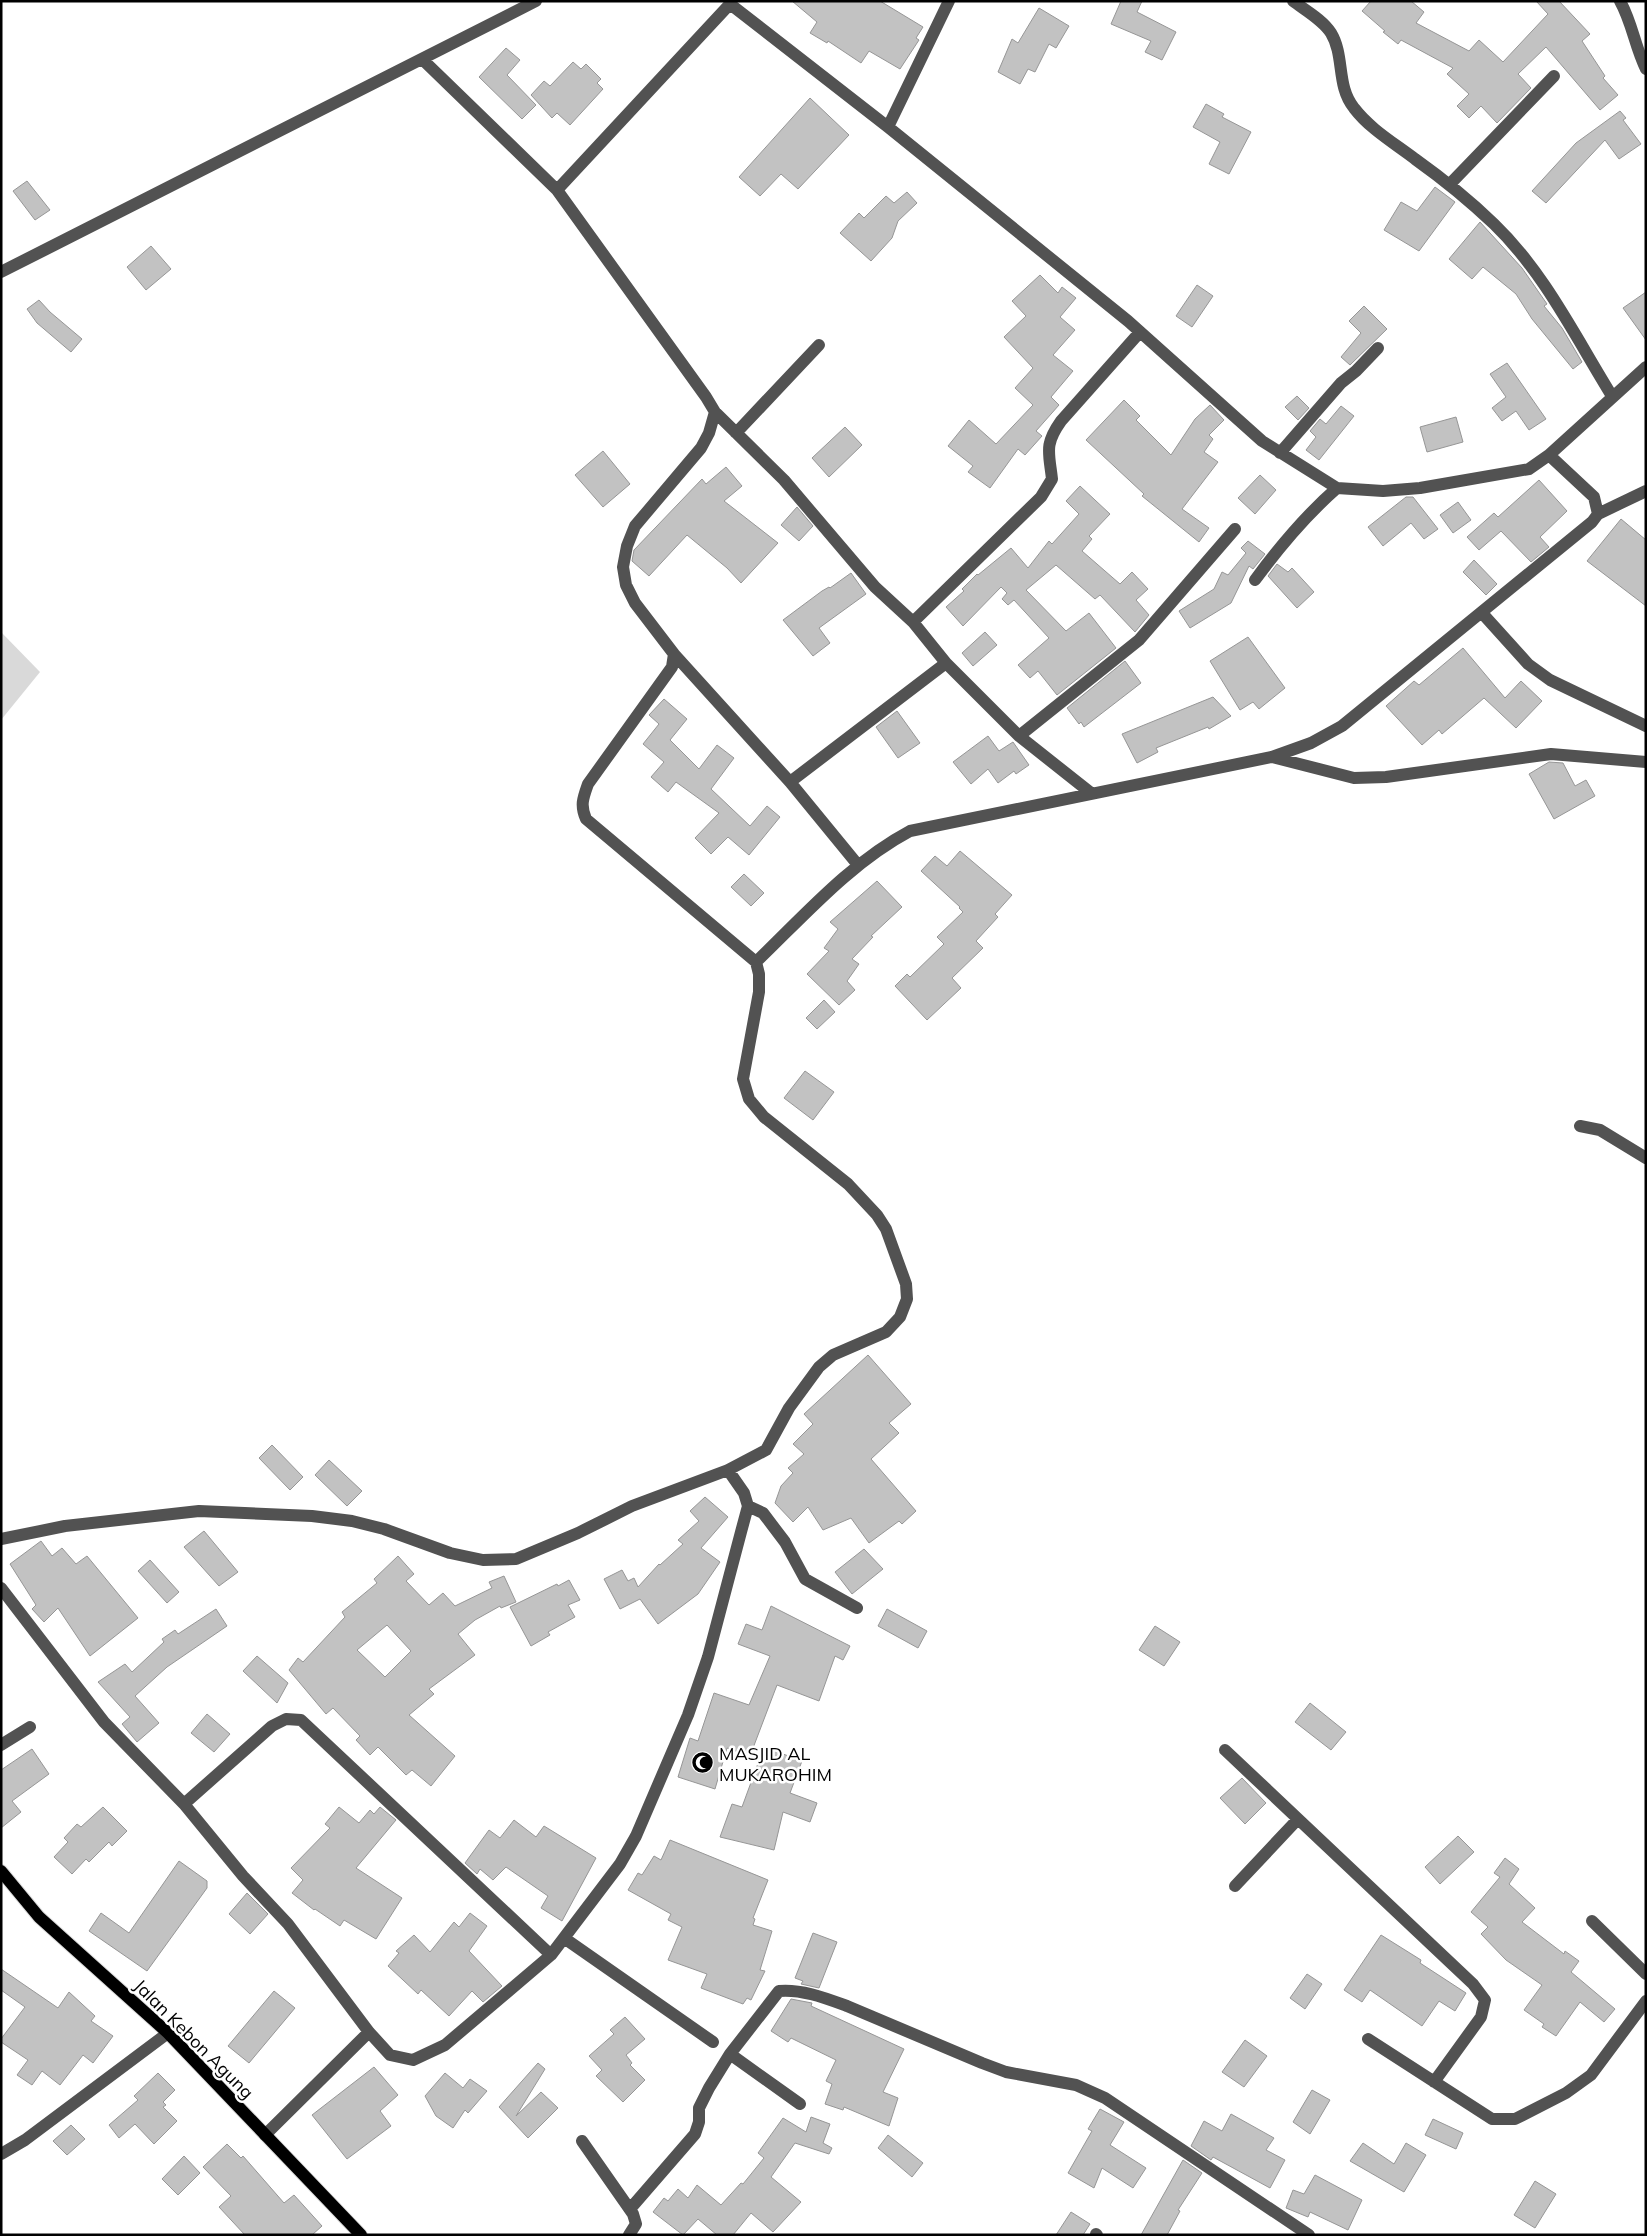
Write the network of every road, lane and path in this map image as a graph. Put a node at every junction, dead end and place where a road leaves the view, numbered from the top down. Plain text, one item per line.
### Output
1 (536, 1) edge
2 (949, 1) edge
3 (1293, 1) edge
4 (1620, 1) edge
5 (730, 3) edge
6 (422, 59) junction
7 (1646, 69) edge
8 (1554, 76) dead end
9 (888, 127) junction
10 (1450, 184) junction
11 (557, 190) junction
12 (1, 272) edge
13 (1140, 332) junction
14 (819, 345) dead end
15 (1378, 348) dead end
16 (1646, 367) edge
17 (1612, 396) junction
18 (715, 412) junction
19 (736, 434) junction
20 (1280, 453) junction
21 (1549, 456) junction
22 (1337, 488) junction
23 (1646, 491) edge
24 (1598, 514) junction
25 (1236, 529) dead end
26 (1255, 580) dead end
27 (1482, 613) junction
28 (913, 622) junction
29 (674, 654) junction
30 (946, 663) junction
31 (1646, 726) edge
32 (1019, 736) junction
33 (1272, 756) junction
34 (1646, 762) edge
35 (790, 782) junction
36 (1092, 793) junction
37 (858, 865) junction
38 (756, 962) junction
39 (1580, 1126) dead end
40 (1646, 1158) edge
41 (728, 1470) junction
42 (748, 1506) junction
43 (1, 1540) edge
44 (1, 1588) edge
45 (857, 1608) dead end
46 (30, 1727) dead end
47 (1, 1745) edge
48 (1225, 1750) dead end
49 (184, 1804) junction
50 (1298, 1819) junction
51 (1, 1871) edge
52 (1235, 1886) dead end
53 (1592, 1921) dead end
54 (564, 1938) junction
55 (551, 1955) junction
56 (1646, 1974) edge
57 (1646, 2001) edge
58 (368, 2032) junction
59 (168, 2033) junction
60 (1368, 2039) dead end
61 (713, 2042) dead end
62 (730, 2054) junction
63 (1434, 2082) junction
64 (800, 2104) dead end
65 (265, 2135) junction
66 (582, 2141) dead end
67 (1, 2154) edge
68 (630, 2209) junction
69 (354, 2232) edge
70 (629, 2235) edge
71 (1309, 2235) edge

1 - 6 street
2 - 9 street
3 - 10 street
4 - 7 street
5 - 9 street
5 - 11 street
6 - 11 street
6 - 12 street
8 - 10 street
9 - 13 street
10 - 17 street
11 - 18 street
13 - 20 street
13 - 28 street
14 - 19 street
15 - 20 street
16 - 17 street
17 - 21 street
18 - 19 street
18 - 29 street
19 - 28 street
20 - 22 street
21 - 22 street
21 - 24 street
22 - 26 street
23 - 24 street
24 - 27 street
25 - 32 street
27 - 31 street
27 - 33 street
28 - 30 street
29 - 35 street
29 - 38 street
30 - 32 street
30 - 35 street
32 - 36 street
33 - 34 street
33 - 36 street
35 - 37 street
36 - 37 street
37 - 38 street
38 - 41 street
39 - 40 street
41 - 42 street
41 - 43 street
42 - 45 street
42 - 54 street
44 - 49 street
46 - 47 street
48 - 50 street
49 - 55 street
49 - 58 street
50 - 52 street
50 - 63 street
51 - 59 main road, Jalan Kebon Agung
53 - 56 street
54 - 55 street
54 - 61 street
55 - 58 street
57 - 63 street
58 - 65 street
59 - 65 main road, Jalan Kebon Agung
59 - 67 street
60 - 63 street
62 - 64 street
62 - 68 street
62 - 71 street
65 - 69 main road, Jalan Kebon Agung
66 - 68 street
68 - 70 street

